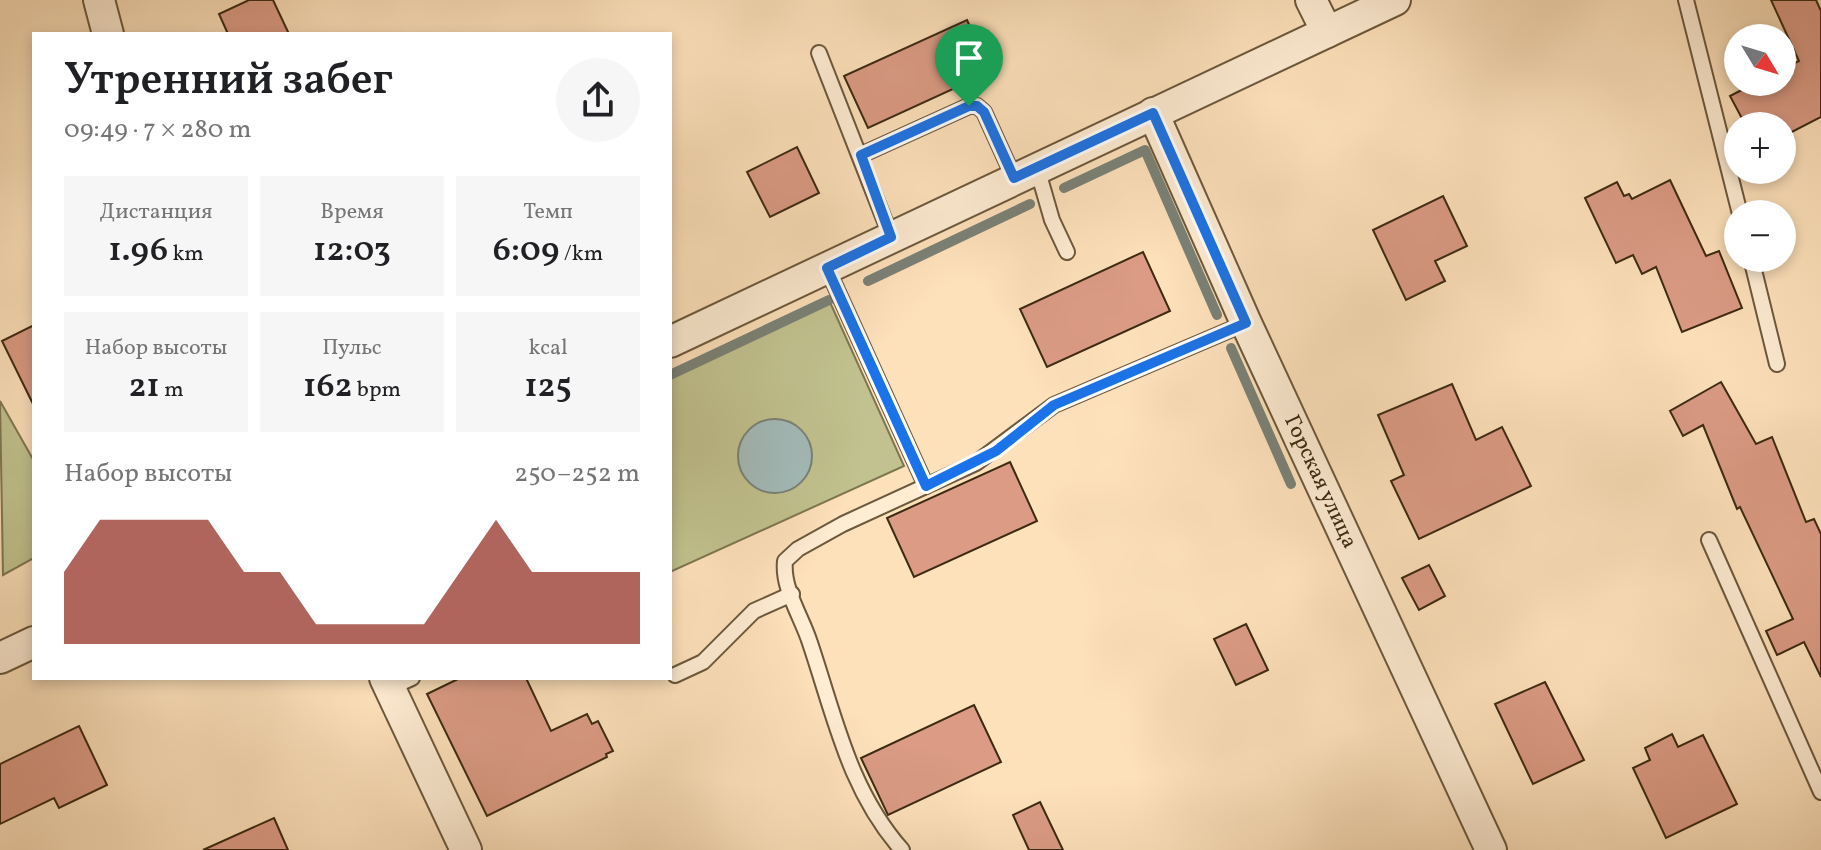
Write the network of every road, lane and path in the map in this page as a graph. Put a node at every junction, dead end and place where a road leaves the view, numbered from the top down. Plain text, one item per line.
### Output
1 (99, 0) edge
2 (1311, 0) edge
3 (1395, 0) edge
4 (1686, 0) edge
5 (107, 32) edge
6 (1327, 32) junction
7 (819, 53) dead end
8 (1153, 113) junction
9 (861, 155) junction
10 (1026, 173) junction
11 (1736, 200) edge
12 (891, 237) junction
13 (1067, 252) dead end
14 (827, 268) junction
15 (1754, 272) edge
16 (1246, 323) junction
17 (672, 341) edge
18 (1777, 364) dead end
19 (926, 486) junction
20 (1709, 540) dead end
21 (792, 594) junction
22 (32, 643) edge
23 (0, 658) edge
24 (675, 675) dead end
25 (395, 681) edge
26 (1821, 792) edge
27 (466, 850) edge
28 (902, 850) edge
29 (1491, 850) edge

1 - 5 street
2 - 6 street
3 - 6 street
4 - 11 lane
6 - 8 street
7 - 9 lane
8 - 10 street
8 - 16 street, Горская улица
9 - 10 lane
9 - 12 lane
10 - 12 street
10 - 13 lane
12 - 14 street
14 - 17 street
14 - 19 lane
15 - 18 lane
16 - 19 lane
16 - 29 street, Горская улица
19 - 21 lane
20 - 26 lane
21 - 24 lane
21 - 28 lane
22 - 23 street
25 - 27 street

